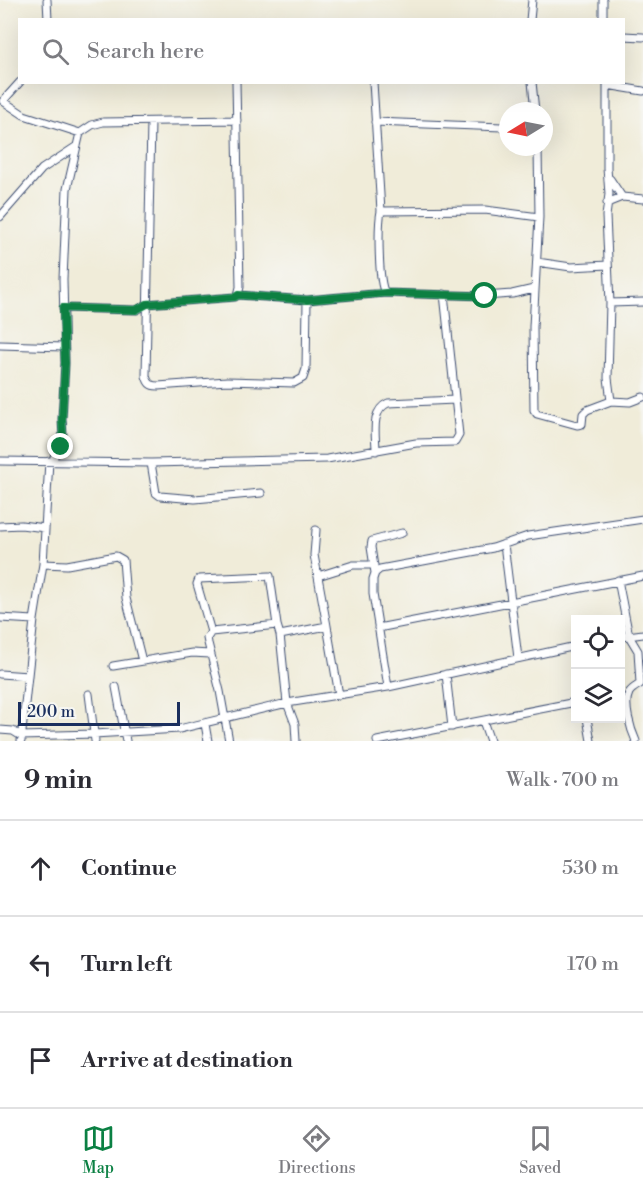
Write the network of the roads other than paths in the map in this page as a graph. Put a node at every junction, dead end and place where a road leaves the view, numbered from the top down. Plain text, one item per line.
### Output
1 (47, 0) edge
2 (532, 0) edge
3 (603, 0) edge
4 (48, 18) edge
5 (530, 18) edge
6 (603, 18) edge
7 (625, 36) edge
8 (643, 37) edge
9 (18, 84) edge
10 (236, 84) edge
11 (373, 84) edge
12 (531, 84) edge
13 (607, 84) edge
14 (643, 91) edge
15 (1, 102) edge
16 (534, 102) edge
17 (237, 120) junction
18 (151, 122) junction
19 (375, 122) junction
20 (499, 127) edge
21 (80, 133) junction
22 (77, 146) junction
23 (538, 156) edge
24 (609, 178) junction
25 (622, 197) junction
26 (643, 199) edge
27 (607, 203) junction
28 (381, 211) junction
29 (0, 217) edge
30 (539, 217) junction
31 (537, 262) junction
32 (608, 266) junction
33 (534, 289) junction
34 (386, 293) junction
35 (444, 294) junction
36 (238, 295) junction
37 (307, 300) junction
38 (643, 302) edge
39 (610, 303) junction
40 (147, 304) junction
41 (63, 308) junction
42 (0, 345) edge
43 (64, 347) junction
44 (643, 397) edge
45 (455, 400) junction
46 (611, 401) junction
47 (376, 451) junction
48 (0, 461) edge
49 (51, 461) junction
50 (151, 463) junction
51 (261, 493) dead end
52 (643, 519) edge
53 (0, 526) edge
54 (45, 528) junction
55 (316, 530) dead end
56 (402, 533) dead end
57 (504, 544) junction
58 (43, 564) junction
59 (374, 569) junction
60 (318, 576) junction
61 (643, 576) edge
62 (618, 580) junction
63 (511, 602) junction
64 (0, 618) edge
65 (34, 620) junction
66 (277, 625) junction
67 (327, 626) junction
68 (378, 628) junction
69 (211, 632) junction
70 (643, 634) edge
71 (280, 635) junction
72 (625, 636) edge
73 (629, 636) junction
74 (571, 647) edge
75 (210, 654) junction
76 (518, 658) junction
77 (142, 661) junction
78 (113, 666) dead end
79 (0, 674) edge
80 (446, 674) junction
81 (28, 676) junction
82 (116, 687) dead end
83 (388, 687) junction
84 (89, 694) dead end
85 (339, 695) junction
86 (287, 703) junction
87 (571, 703) edge
88 (224, 719) junction
89 (483, 722) junction
90 (588, 723) edge
91 (206, 724) junction
92 (453, 727) junction
93 (0, 730) edge
94 (125, 732) junction
95 (21, 738) edge
96 (94, 738) edge
97 (126, 741) edge
98 (208, 741) edge
99 (229, 741) edge
100 (296, 741) edge
101 (377, 741) edge
102 (490, 741) edge
103 (591, 741) edge
104 (636, 741) edge

1 - 4 street
2 - 5 street
3 - 6 street
7 - 8 street
9 - 15 street
10 - 17 street
11 - 19 street
12 - 16 street
13 - 14 street
13 - 24 street
15 - 21 street
17 - 18 street
17 - 36 street
18 - 21 street
18 - 40 street
19 - 20 street
19 - 28 street
21 - 22 street
22 - 29 street
22 - 41 street
23 - 30 street
24 - 25 street
24 - 27 street
25 - 26 street
25 - 27 street
27 - 32 street
28 - 30 street
28 - 34 street
30 - 31 street
31 - 32 street
31 - 33 street
32 - 39 street
33 - 35 street
33 - 46 street
34 - 35 street
34 - 37 street
35 - 45 street
36 - 37 street
36 - 40 street
37 - 40 street
38 - 39 street
39 - 46 street
40 - 41 street
41 - 43 street
42 - 43 street
43 - 49 street
44 - 46 street
45 - 47 street
45 - 47 street
47 - 50 street
48 - 49 street
49 - 50 street
49 - 54 street
50 - 51 street
52 - 57 street
53 - 54 street
54 - 58 street
55 - 60 street
56 - 59 street
57 - 59 street
57 - 63 street
58 - 65 street
58 - 77 street
59 - 60 street
59 - 68 street
60 - 67 street
61 - 62 street
62 - 63 street
62 - 73 street
63 - 68 street
63 - 76 street
64 - 65 street
65 - 81 street
66 - 69 street
66 - 69 street
66 - 71 street
67 - 71 street
67 - 85 street
68 - 83 street
69 - 75 street
70 - 73 street
71 - 86 street
72 - 73 street
73 - 104 street
74 - 76 street
75 - 77 street
75 - 88 street
76 - 80 street
77 - 78 street
79 - 81 street
80 - 83 street
80 - 92 street
81 - 95 street
82 - 94 street
83 - 85 street
84 - 96 street
85 - 86 street
86 - 88 street
86 - 100 street
87 - 89 street
88 - 91 street
88 - 99 street
89 - 92 street
89 - 102 street
90 - 103 street
91 - 94 street
91 - 98 street
92 - 101 street
93 - 95 street
94 - 96 street
94 - 97 street
95 - 96 street

